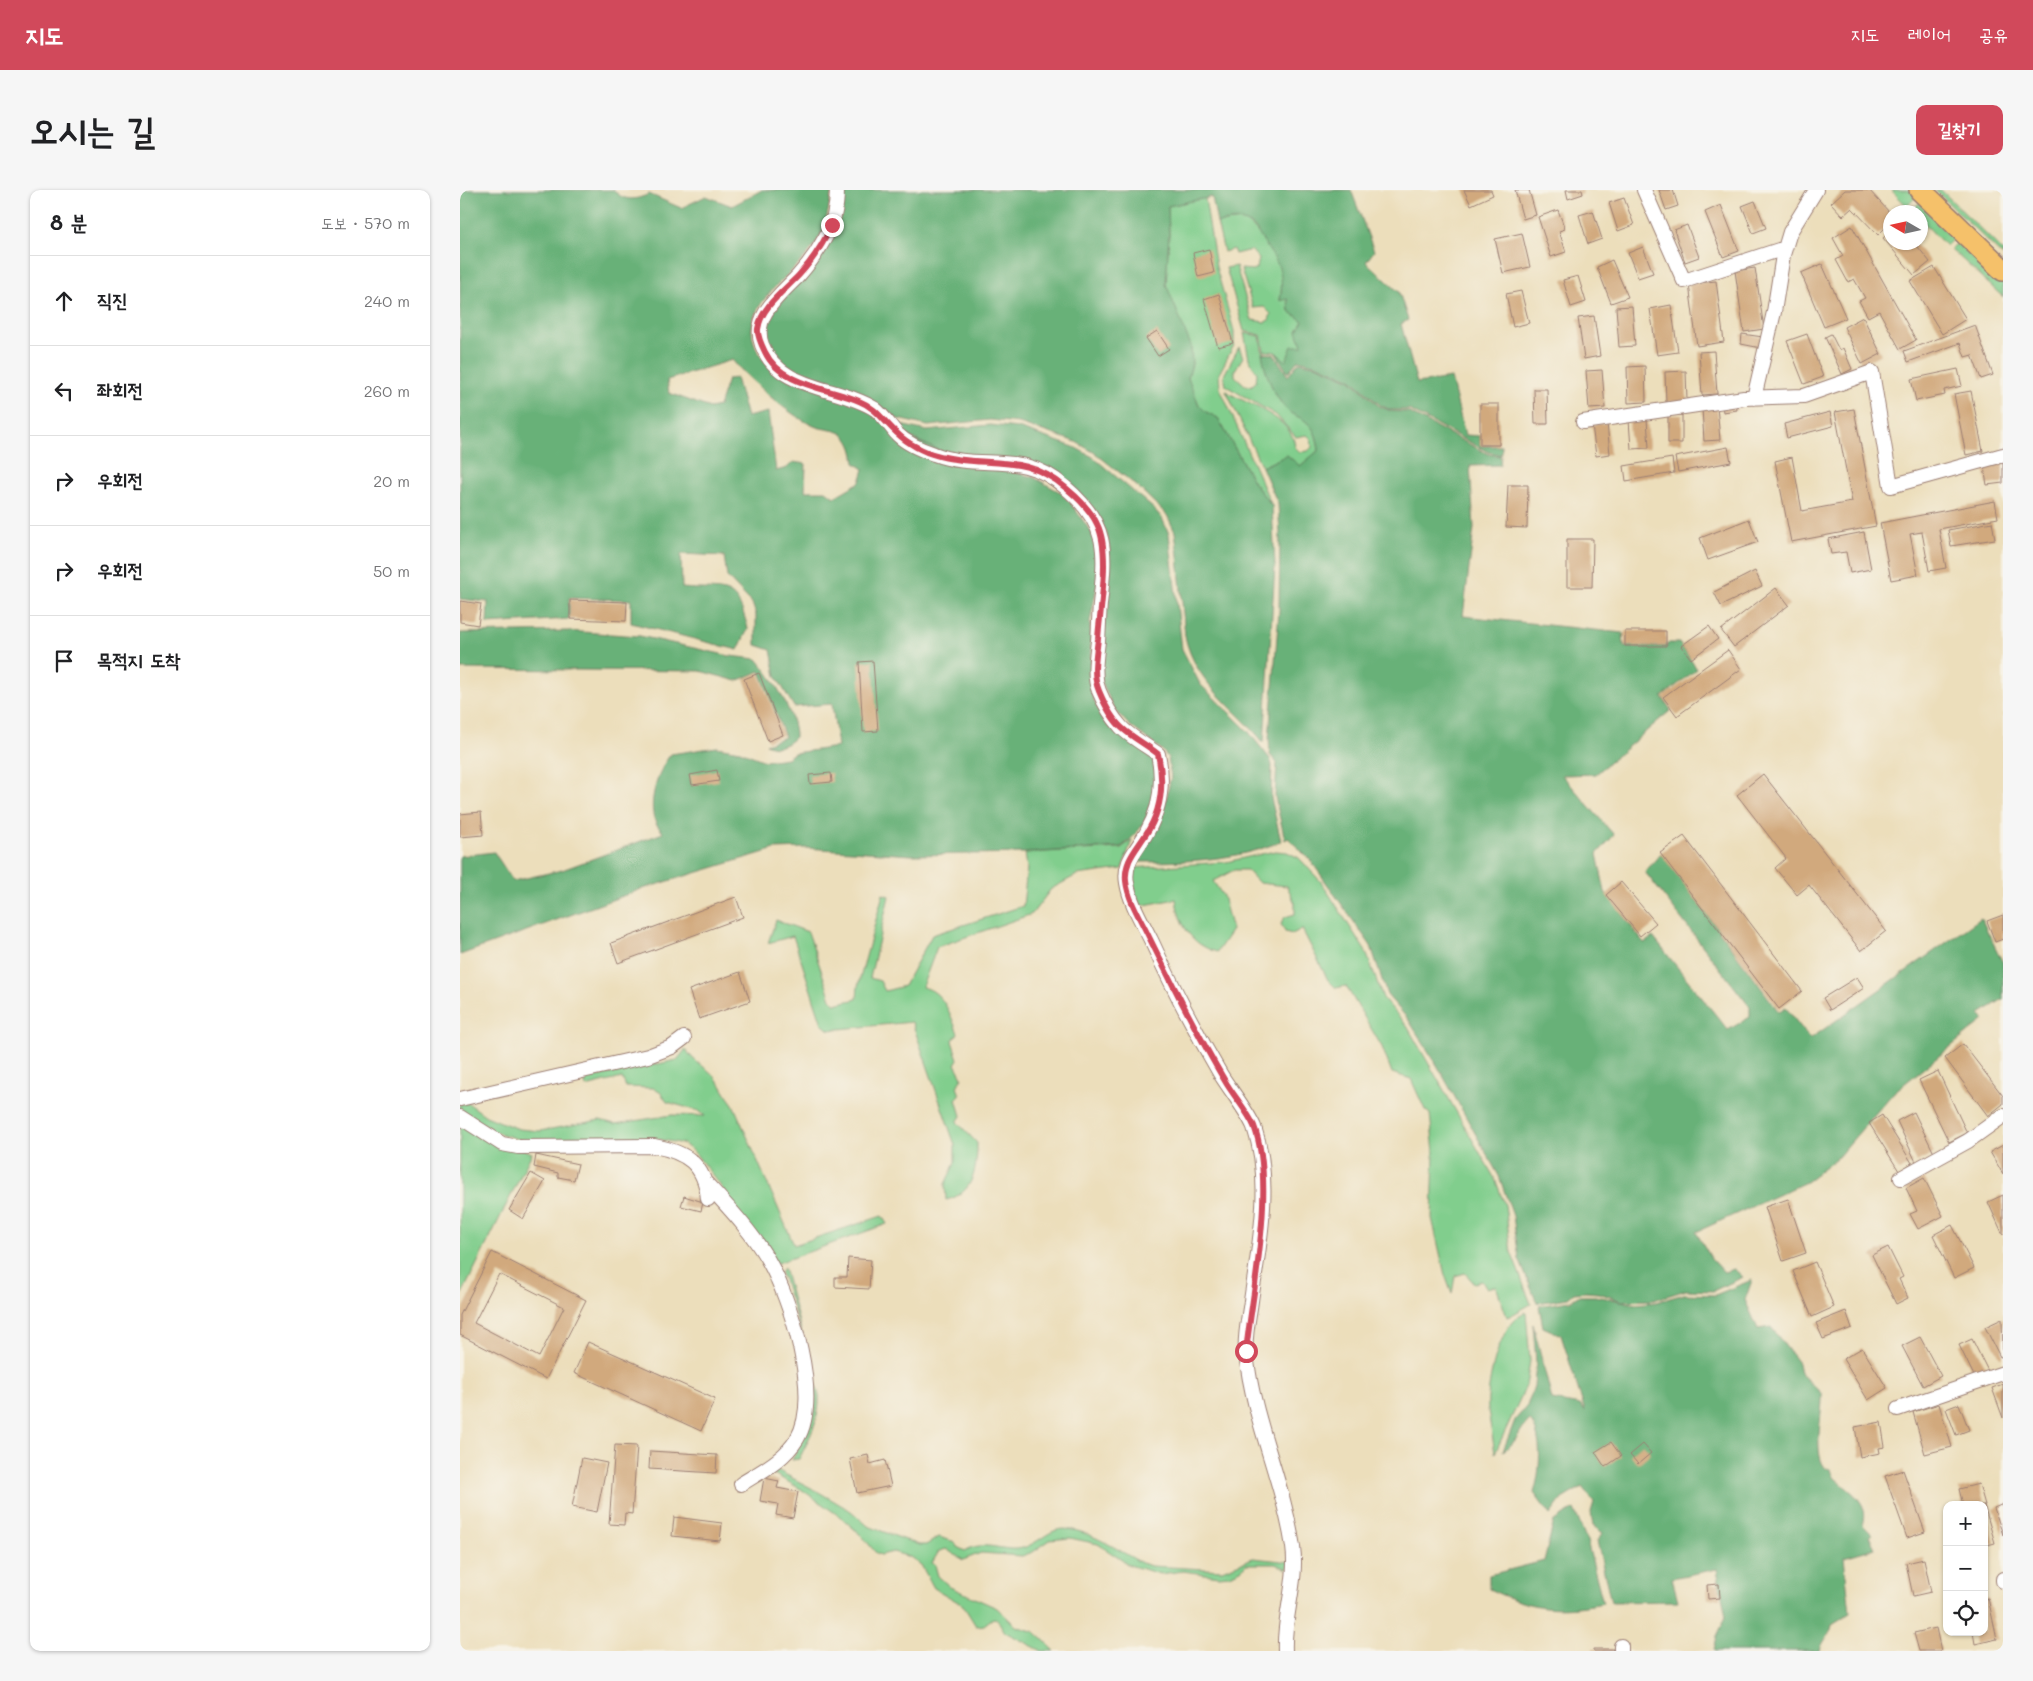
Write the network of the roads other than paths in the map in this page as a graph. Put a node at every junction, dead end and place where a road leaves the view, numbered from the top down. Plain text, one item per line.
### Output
1 (837, 190) edge
2 (1644, 190) edge
3 (1816, 190) edge
4 (1920, 190) edge
5 (1785, 248) junction
6 (2003, 270) edge
7 (1754, 398) junction
8 (1583, 422) dead end
9 (2003, 456) edge
10 (684, 1038) dead end
11 (460, 1100) edge
12 (2003, 1116) edge
13 (460, 1117) edge
14 (1901, 1178) dead end
15 (706, 1183) junction
16 (708, 1199) dead end
17 (2003, 1373) edge
18 (1898, 1409) dead end
19 (741, 1484) dead end
20 (1285, 1651) edge

1 - 20 street
2 - 5 street
3 - 5 street
4 - 6 main road
5 - 7 street
7 - 8 street
7 - 9 street
10 - 11 street
12 - 14 street
13 - 15 street
15 - 16 street
15 - 19 street
17 - 18 street

